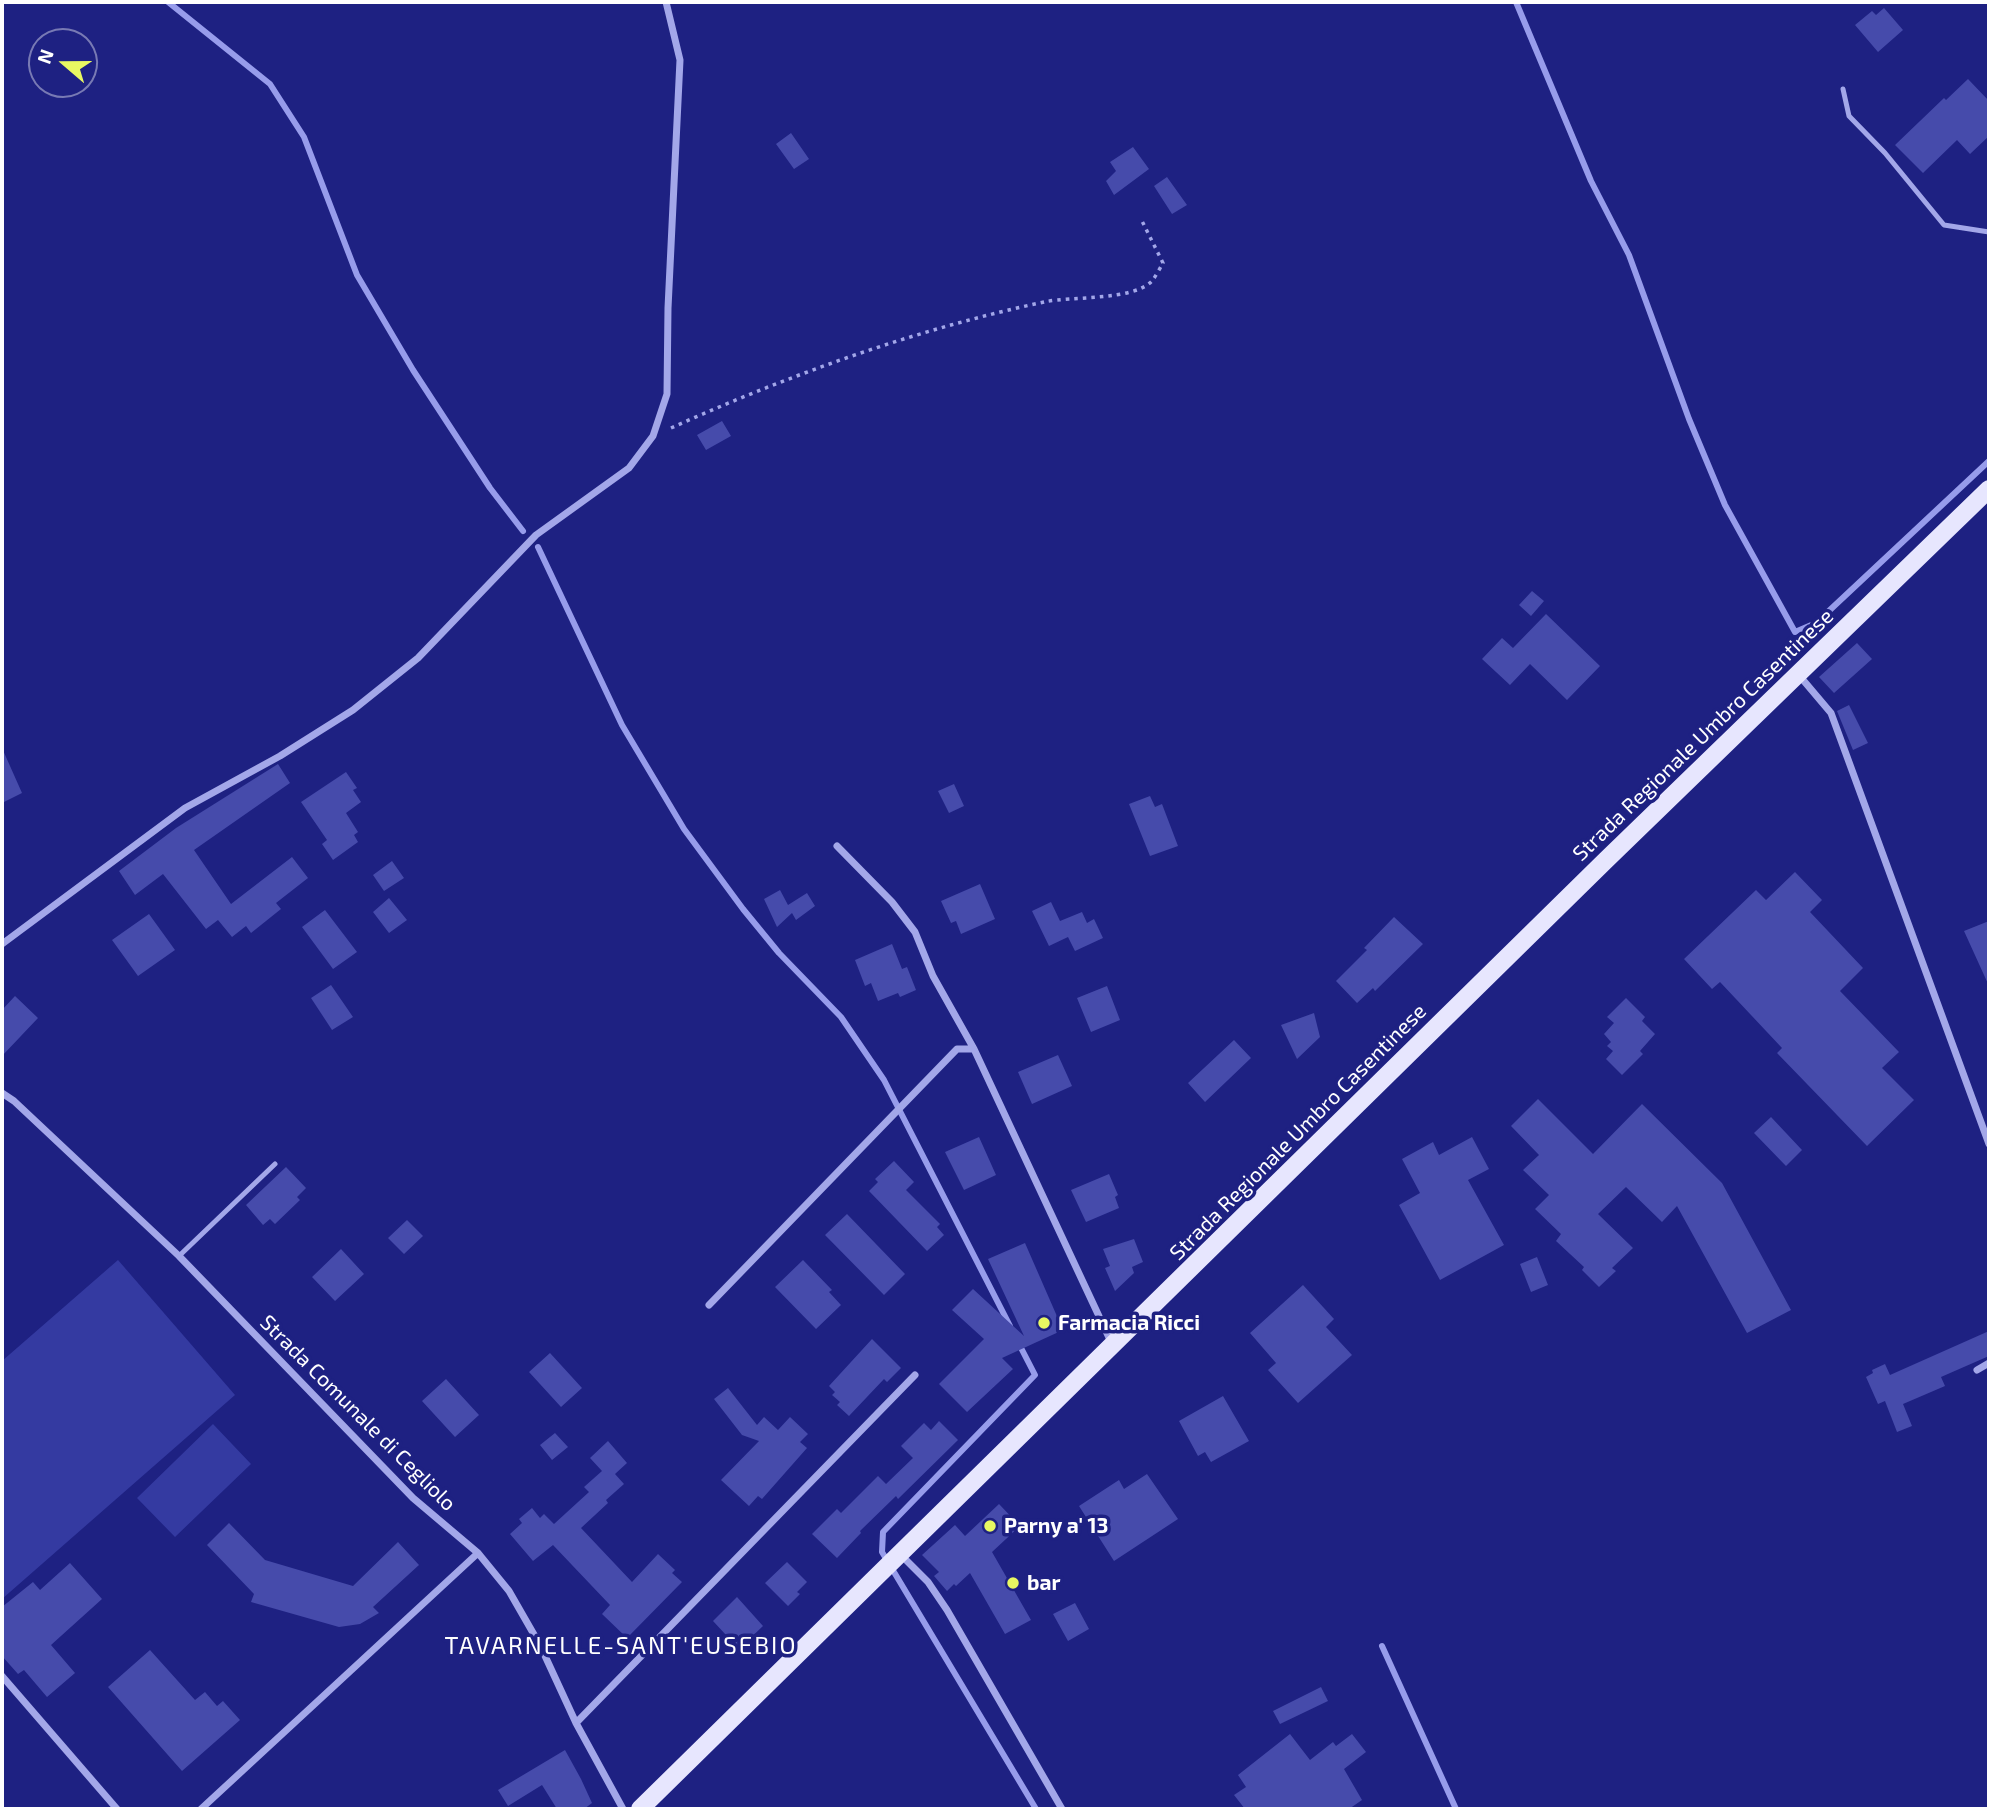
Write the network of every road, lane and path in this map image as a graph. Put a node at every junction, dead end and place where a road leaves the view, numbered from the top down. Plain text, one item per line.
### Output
1 (666, 2) edge
2 (1843, 89) dead end
3 (1142, 221) dead end
4 (1989, 232) edge
5 (653, 436) junction
6 (1989, 489) edge
7 (1798, 674) junction
8 (837, 846) dead end
9 (2, 944) edge
10 (974, 1049) junction
11 (2, 1093) edge
12 (1989, 1144) edge
13 (275, 1164) dead end
14 (179, 1256) junction
15 (709, 1305) dead end
16 (1113, 1347) junction
17 (1989, 1363) edge
18 (1977, 1370) dead end
19 (915, 1375) dead end
20 (478, 1553) junction
21 (900, 1554) junction
22 (2, 1676) edge
23 (576, 1723) junction
24 (117, 1809) edge
25 (201, 1809) edge
26 (623, 1809) edge
27 (640, 1809) edge
28 (1062, 1809) edge

1 - 5 street
2 - 4 lane
3 - 5 path
5 - 9 street
6 - 7 main road, Strada Regionale Umbro Casentinese
7 - 12 street
7 - 16 main road, Strada Regionale Umbro Casentinese
8 - 10 street
10 - 15 street
10 - 16 street
11 - 14 street, Strada Comunale di Cegliolo
13 - 14 lane
14 - 20 street, Strada Comunale di Cegliolo
16 - 21 main road, Strada Regionale Umbro Casentinese
17 - 18 street
19 - 23 street
20 - 23 street, Strada Comunale di Cegliolo
20 - 25 street
21 - 27 main road, Strada Regionale Umbro Casentinese
21 - 28 street
22 - 24 street
23 - 26 street, Strada Comunale di Cegliolo

